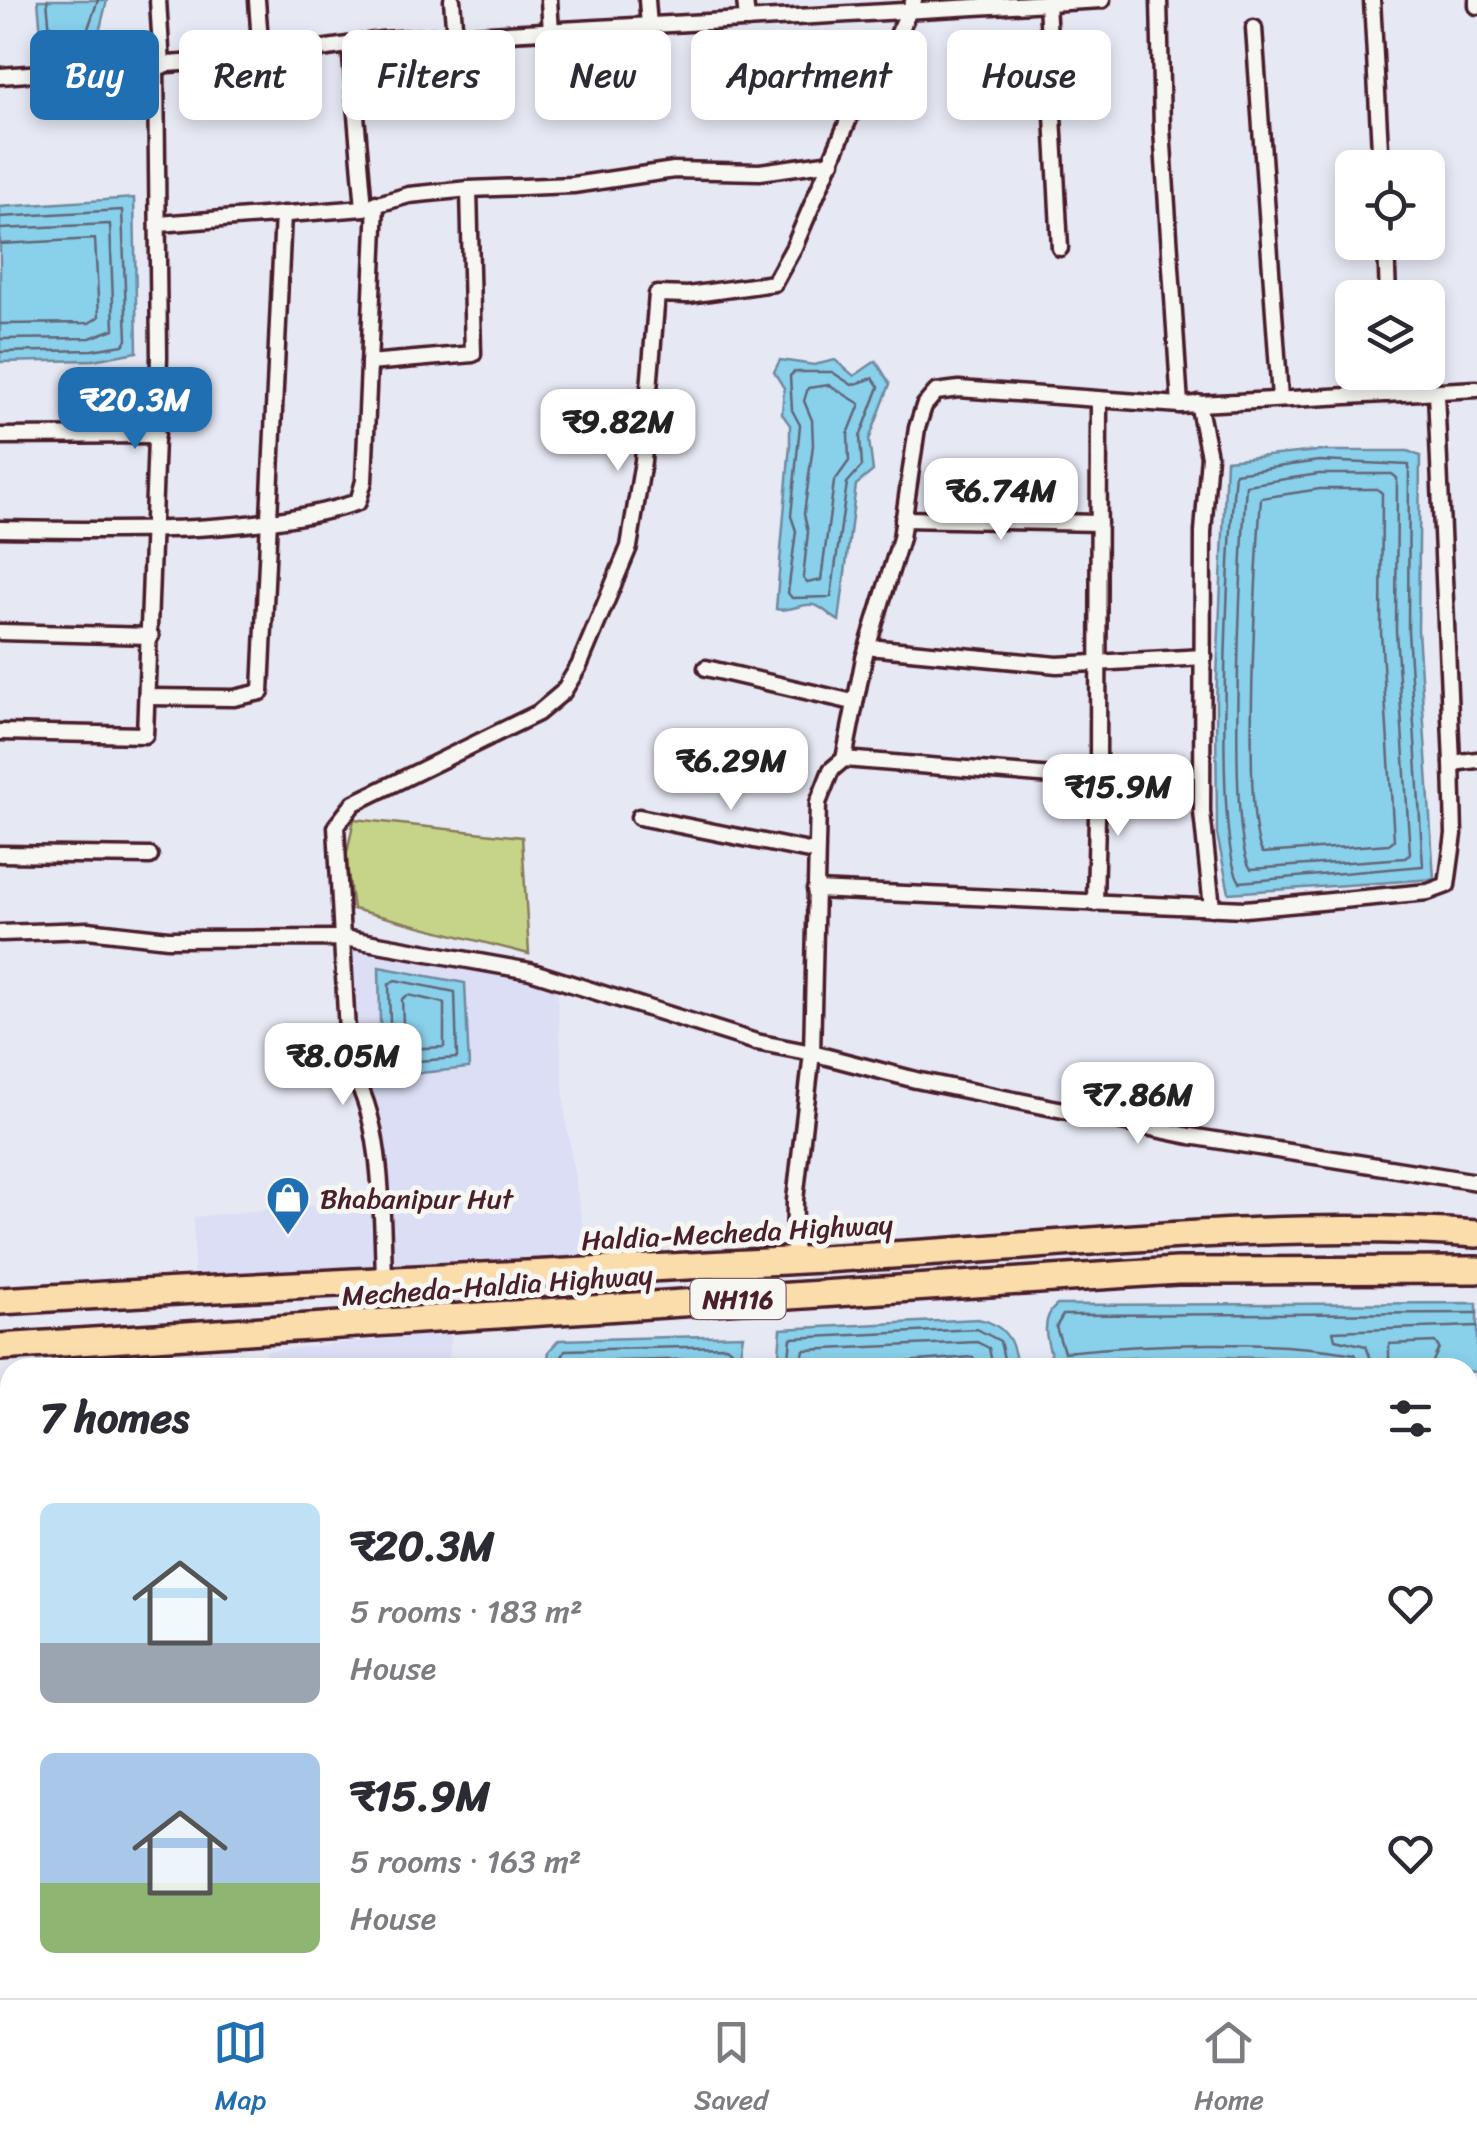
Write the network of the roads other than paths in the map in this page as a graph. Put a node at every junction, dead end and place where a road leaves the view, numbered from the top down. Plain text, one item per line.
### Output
1 (158, 0) edge
2 (257, 0) edge
3 (452, 0) edge
4 (550, 0) edge
5 (647, 0) edge
6 (745, 0) edge
7 (1102, 0) edge
8 (1159, 0) edge
9 (1372, 0) edge
10 (1047, 2) edge
11 (913, 5) edge
12 (844, 7) edge
13 (747, 20) junction
14 (649, 26) junction
15 (1254, 28) dead end
16 (158, 30) edge
17 (259, 30) edge
18 (454, 30) edge
19 (551, 30) edge
20 (584, 30) edge
21 (179, 64) edge
22 (159, 66) edge
23 (30, 74) edge
24 (0, 76) edge
25 (159, 120) edge
26 (359, 120) edge
27 (1380, 150) edge
28 (832, 162) junction
29 (469, 189) junction
30 (370, 206) junction
31 (282, 214) junction
32 (159, 224) junction
33 (1060, 248) dead end
34 (369, 363) junction
35 (1477, 389) edge
36 (1388, 390) edge
37 (1436, 392) junction
38 (1388, 394) junction
39 (1280, 398) junction
40 (1099, 401) junction
41 (1198, 404) junction
42 (1180, 405) junction
43 (157, 435) junction
44 (0, 436) edge
45 (267, 518) junction
46 (903, 519) junction
47 (1099, 523) junction
48 (0, 529) edge
49 (155, 530) junction
50 (0, 632) edge
51 (151, 636) junction
52 (868, 647) junction
53 (1204, 658) junction
54 (1096, 666) junction
55 (706, 668) dead end
56 (148, 697) junction
57 (853, 702) junction
58 (0, 732) edge
59 (844, 759) junction
60 (1477, 760) edge
61 (1452, 763) junction
62 (1098, 774) junction
63 (639, 818) dead end
64 (814, 852) junction
65 (0, 854) edge
66 (150, 856) dead end
67 (816, 890) junction
68 (1095, 903) junction
69 (1212, 908) junction
70 (0, 933) edge
71 (344, 938) junction
72 (812, 1053) junction
73 (1477, 1182) edge
74 (1477, 1234) edge
75 (794, 1260) junction
76 (1477, 1270) edge
77 (384, 1278) junction
78 (0, 1301) edge
79 (0, 1348) edge

1 - 16 street
2 - 17 street
3 - 18 street
4 - 19 street
5 - 14 street
6 - 13 street
7 - 10 street
8 - 42 street
9 - 27 street
10 - 11 street
10 - 33 street
11 - 12 street
11 - 28 street
12 - 13 street
13 - 14 street
14 - 20 street
15 - 39 street
21 - 22 street
23 - 24 street
25 - 32 street
26 - 30 street
28 - 29 street
28 - 71 street
29 - 30 street
29 - 34 street
30 - 31 street
30 - 34 street
31 - 32 street
31 - 45 street
32 - 43 street
34 - 45 street
35 - 37 street
36 - 38 street
37 - 38 street
37 - 61 street
38 - 39 street
39 - 41 street
40 - 42 street
40 - 46 street
40 - 47 street
41 - 42 street
41 - 53 street
43 - 44 street
43 - 49 street
45 - 49 street
45 - 56 street
46 - 47 street
46 - 52 street
47 - 54 street
48 - 49 street
49 - 51 street
50 - 51 street
51 - 56 street
52 - 54 street
52 - 57 street
53 - 54 street
53 - 69 street
54 - 62 street
55 - 57 street
56 - 58 street
57 - 59 street
59 - 62 street
59 - 64 street
60 - 61 street
61 - 69 street
62 - 68 street
63 - 64 street
64 - 67 street
65 - 66 street
67 - 68 street
67 - 72 street
68 - 69 street
70 - 71 street
71 - 72 street
71 - 77 street
72 - 73 street
72 - 75 street
74 - 75 highway, Haldia-Mecheda Highway / NH116
75 - 77 highway, Haldia-Mecheda Highway / NH116
76 - 79 highway, Mecheda-Haldia Highway / NH116
77 - 78 highway, Haldia-Mecheda Highway / NH116

